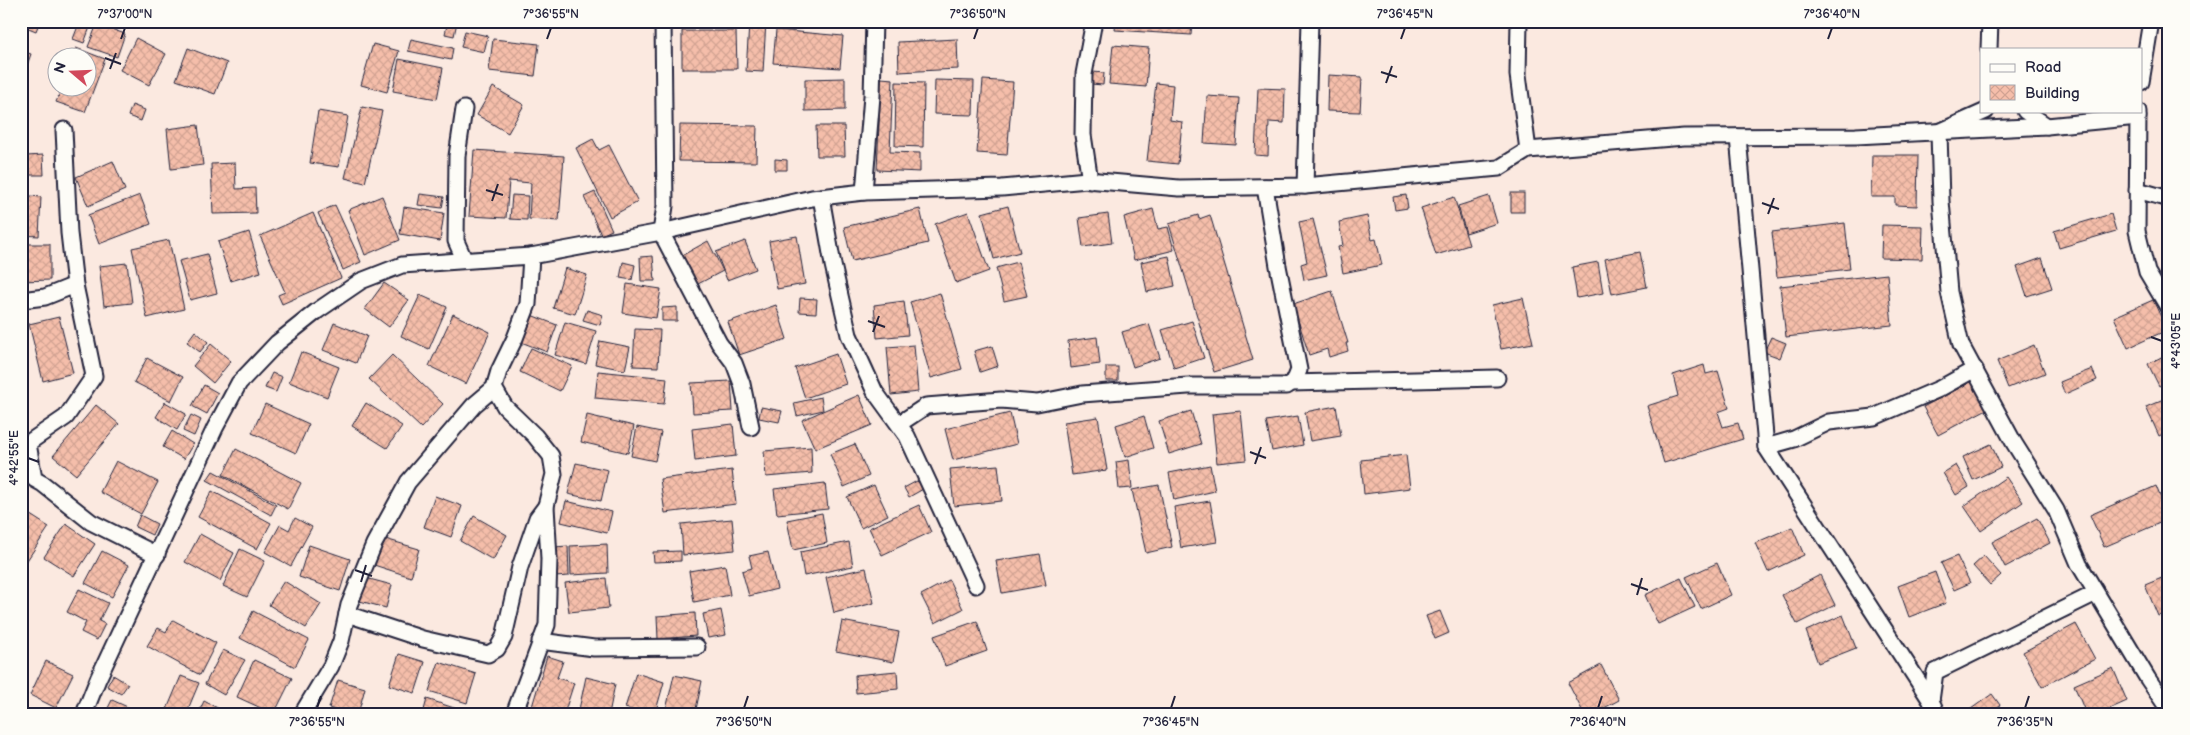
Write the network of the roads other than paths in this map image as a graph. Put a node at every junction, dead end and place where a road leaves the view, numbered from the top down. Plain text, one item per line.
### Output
1 (663, 21) edge
2 (874, 21) edge
3 (1094, 21) edge
4 (1310, 21) edge
5 (1518, 21) edge
6 (1990, 21) edge
7 (2151, 21) edge
8 (1989, 48) edge
9 (2142, 76) edge
10 (464, 109) dead end
11 (1984, 112) edge
12 (2026, 112) edge
13 (2138, 114) edge
14 (2047, 126) junction
15 (64, 130) dead end
16 (1939, 132) junction
17 (1738, 137) junction
18 (1528, 150) junction
19 (1090, 181) junction
20 (1305, 186) junction
21 (1265, 187) junction
22 (2137, 190) junction
23 (864, 192) junction
24 (821, 197) junction
25 (2169, 199) edge
26 (661, 232) junction
27 (531, 256) junction
28 (464, 259) junction
29 (75, 285) junction
30 (21, 300) edge
31 (2169, 309) edge
32 (1975, 369) junction
33 (1498, 378) dead end
34 (1291, 383) junction
35 (494, 388) junction
36 (899, 424) junction
37 (751, 427) dead end
38 (1766, 447) junction
39 (546, 506) junction
40 (157, 555) junction
41 (976, 585) dead end
42 (2096, 593) junction
43 (347, 614) junction
44 (540, 641) junction
45 (697, 647) dead end
46 (1934, 707) edge
47 (2169, 710) edge
48 (84, 714) edge
49 (302, 714) edge
50 (514, 714) edge

1 - 26 street
2 - 23 street
3 - 19 street
4 - 20 street
5 - 18 street
6 - 8 street
7 - 9 street
10 - 28 street
11 - 16 street
12 - 14 street
13 - 14 street
13 - 22 street
14 - 16 street
15 - 29 street
16 - 17 street
16 - 32 street
17 - 18 street
17 - 38 street
18 - 20 street
19 - 21 street
19 - 23 street
20 - 21 street
21 - 34 street
22 - 25 street
22 - 31 street
23 - 24 street
24 - 26 street
24 - 36 street
26 - 27 street
26 - 37 street
27 - 28 street
27 - 35 street
28 - 40 street
29 - 30 street
29 - 40 street
32 - 38 street
32 - 42 street
33 - 34 street
34 - 36 street
35 - 39 street
35 - 43 street
36 - 41 street
38 - 46 street
39 - 43 street
39 - 44 street
40 - 48 street
42 - 46 street
42 - 47 street
43 - 49 street
44 - 45 street
44 - 50 street

